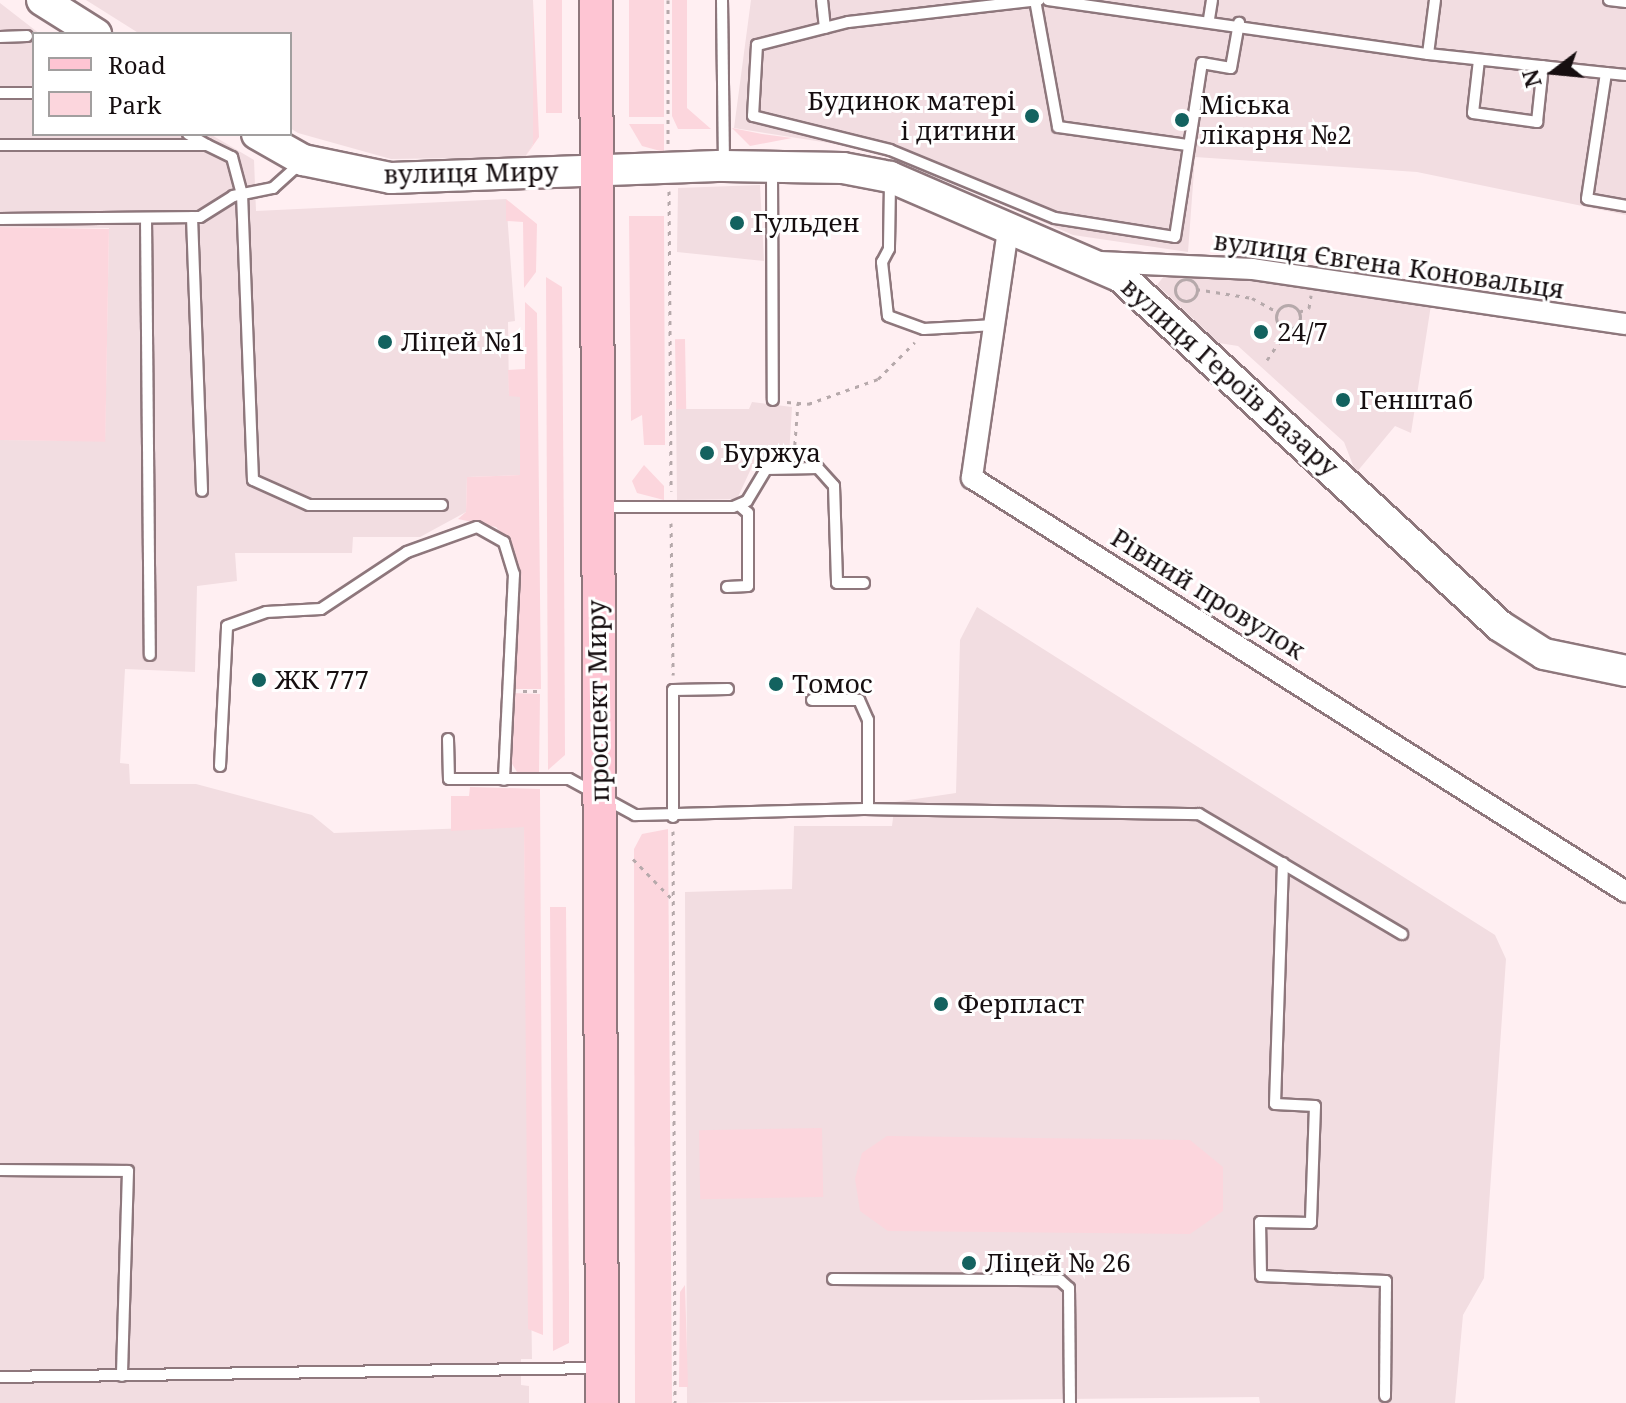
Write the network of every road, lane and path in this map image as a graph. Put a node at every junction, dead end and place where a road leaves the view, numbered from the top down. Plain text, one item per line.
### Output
1 (42, 0) edge
2 (596, 0) edge
3 (668, 0) edge
4 (722, 0) edge
5 (822, 0) edge
6 (1037, 0) edge
7 (1048, 0) edge
8 (1212, 0) edge
9 (1435, 0) edge
10 (1609, 0) edge
11 (1073, 1) edge
12 (1626, 2) edge
13 (1209, 19) junction
14 (1239, 23) junction
15 (825, 28) junction
16 (93, 32) edge
17 (27, 36) dead end
18 (0, 37) edge
19 (1428, 54) junction
20 (1479, 60) junction
21 (1543, 66) junction
22 (1606, 73) junction
23 (1626, 75) edge
24 (0, 93) edge
25 (32, 93) edge
26 (191, 136) edge
27 (261, 136) edge
28 (0, 145) edge
29 (207, 145) junction
30 (1188, 145) junction
31 (668, 152) dead end
32 (303, 160) junction
33 (724, 166) junction
34 (772, 166) junction
35 (597, 169) junction
36 (890, 177) junction
37 (668, 183) dead end
38 (954, 191) junction
39 (242, 194) junction
40 (1626, 206) edge
41 (192, 217) junction
42 (146, 218) junction
43 (0, 219) edge
44 (1008, 230) junction
45 (1096, 261) junction
46 (1311, 287) dead end
47 (1196, 289) junction
48 (1277, 312) junction
49 (1299, 312) junction
50 (1626, 324) edge
51 (995, 325) junction
52 (1288, 329) junction
53 (910, 351) dead end
54 (1267, 360) dead end
55 (773, 400) dead end
56 (793, 467) junction
57 (202, 491) dead end
58 (442, 505) dead end
59 (671, 506) junction
60 (740, 506) junction
61 (596, 507) junction
62 (864, 583) dead end
63 (727, 587) dead end
64 (150, 655) dead end
65 (1626, 671) edge
66 (728, 689) dead end
67 (673, 690) junction
68 (812, 700) dead end
69 (448, 739) dead end
70 (220, 766) dead end
71 (504, 780) junction
72 (599, 795) junction
73 (868, 809) junction
74 (673, 817) junction
75 (633, 859) dead end
76 (1283, 863) junction
77 (1626, 892) edge
78 (674, 901) junction
79 (1402, 934) dead end
80 (0, 1170) edge
81 (833, 1279) dead end
82 (601, 1368) junction
83 (122, 1376) junction
84 (0, 1377) edge
85 (1385, 1396) dead end
86 (602, 1403) edge
87 (675, 1403) edge
88 (1070, 1403) edge

1 - 16 main road
2 - 35 main road, проспект Миру
3 - 31 path
4 - 33 lane
5 - 15 lane
6 - 15 lane
6 - 30 lane
7 - 11 lane
8 - 13 lane
9 - 19 lane
10 - 12 lane
11 - 13 lane
13 - 14 lane
14 - 19 lane
14 - 30 lane
15 - 38 lane
17 - 18 lane
19 - 20 lane
20 - 21 lane
20 - 21 lane
21 - 22 lane
22 - 23 lane
22 - 40 lane
24 - 25 lane
26 - 29 lane
27 - 32 main road, вулиця Миру
28 - 29 lane
29 - 39 lane
30 - 38 lane
32 - 35 main road, вулиця Миру
32 - 39 lane
33 - 34 main road, вулиця Героїв Базару
33 - 35 main road, вулиця Героїв Базару
34 - 36 main road, вулиця Героїв Базару
34 - 55 lane
35 - 61 main road, проспект Миру
36 - 38 main road, вулиця Героїв Базару
36 - 51 lane
37 - 59 path
38 - 44 main road, вулиця Героїв Базару
39 - 41 lane
39 - 58 lane
41 - 42 lane
41 - 57 lane
42 - 43 lane
42 - 64 lane
44 - 45 main road, вулиця Героїв Базару
44 - 51 street, Рівний провулок
45 - 50 street, вулиця Євгена Коновальця
45 - 65 main road, вулиця Героїв Базару
46 - 49 path
47 - 47 path
47 - 48 path
48 - 49 path
48 - 52 path
49 - 52 path
51 - 77 street, Рівний провулок
52 - 54 path
53 - 56 path
56 - 60 lane
56 - 62 lane
59 - 60 lane
59 - 61 lane
59 - 67 path
60 - 63 lane
61 - 72 main road, проспект Миру
66 - 67 lane
67 - 74 lane
68 - 73 lane
69 - 71 lane
70 - 71 lane
71 - 72 lane
72 - 74 lane
72 - 82 main road, проспект Миру
73 - 74 lane
73 - 76 lane
74 - 78 path
75 - 78 path
76 - 79 lane
76 - 85 lane
78 - 87 path
80 - 83 lane
81 - 88 lane
82 - 83 lane
82 - 86 main road, проспект Миру
83 - 84 lane

